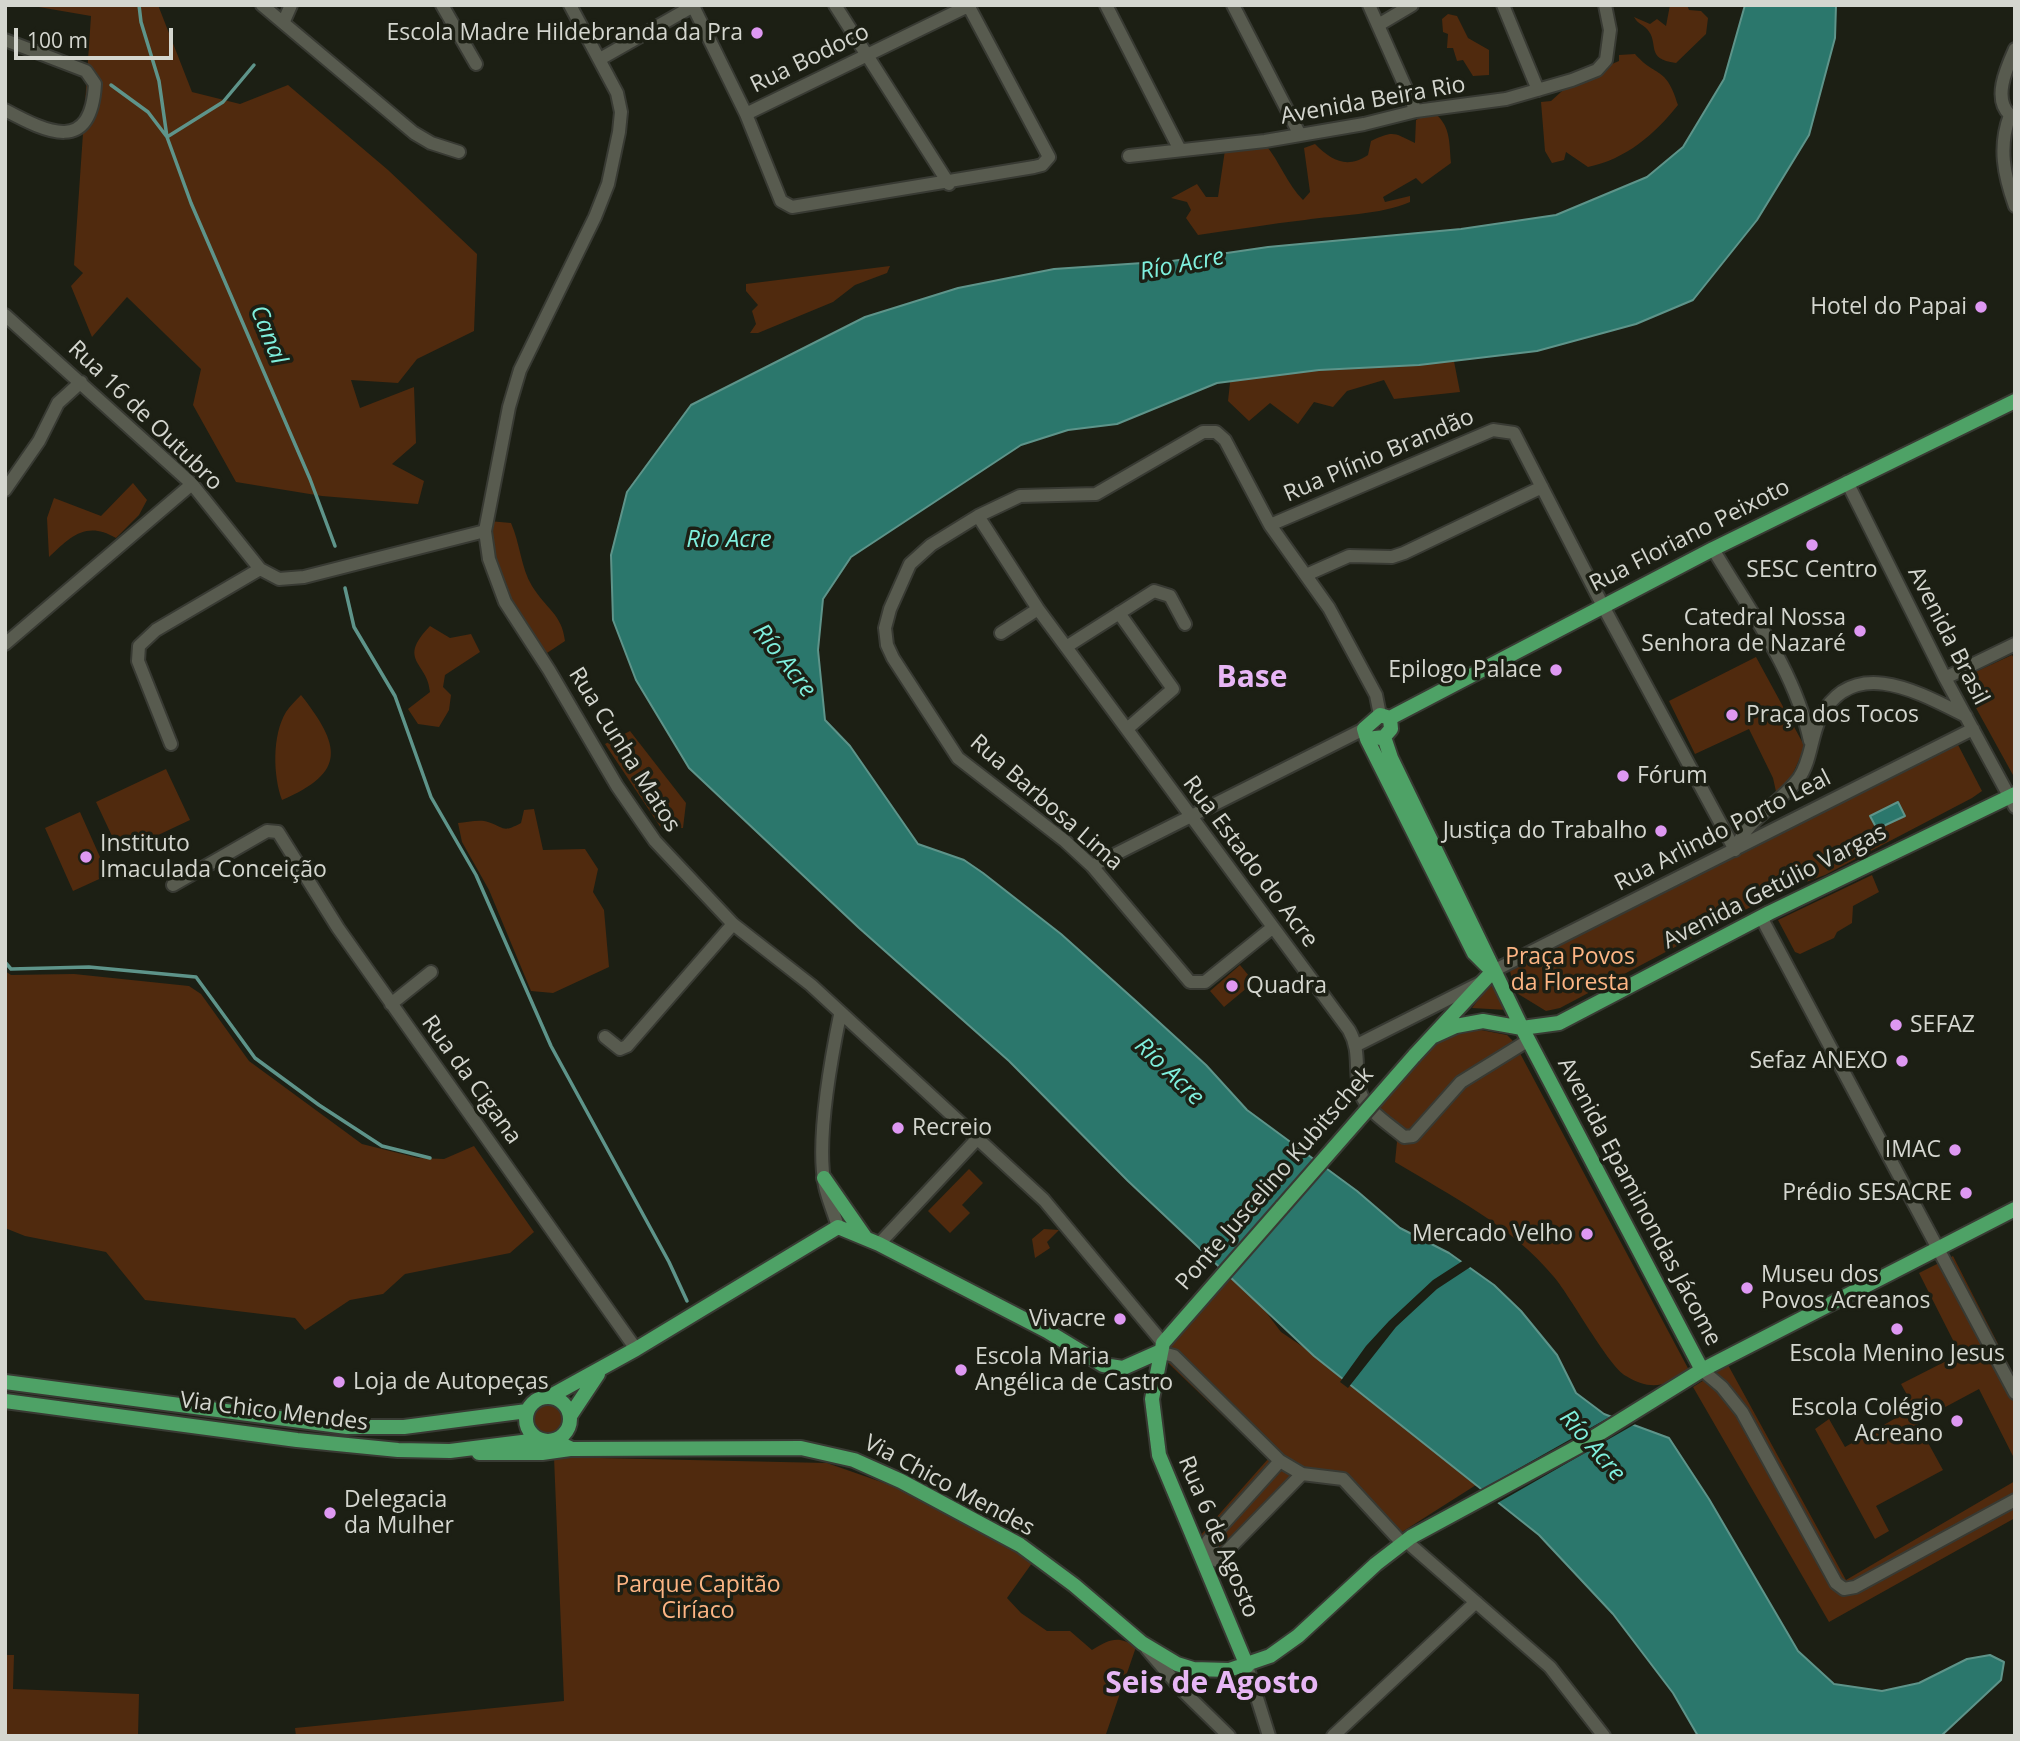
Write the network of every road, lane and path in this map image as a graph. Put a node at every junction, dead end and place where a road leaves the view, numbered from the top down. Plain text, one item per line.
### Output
1 (262, 5) edge
2 (291, 5) edge
3 (442, 5) edge
4 (570, 5) edge
5 (835, 5) edge
6 (1106, 5) edge
7 (1233, 5) edge
8 (1369, 5) edge
9 (1412, 5) edge
10 (1503, 5) edge
11 (1605, 5) edge
12 (694, 6) edge
13 (968, 6) edge
14 (284, 21) junction
15 (1380, 24) junction
16 (5, 40) edge
17 (2015, 49) edge
18 (867, 55) junction
19 (600, 59) junction
20 (476, 64) dead end
21 (1538, 90) junction
22 (5, 110) edge
23 (1416, 111) junction
24 (2013, 113) edge
25 (746, 114) junction
26 (1300, 135) junction
27 (1180, 150) junction
28 (459, 152) dead end
29 (1129, 156) dead end
30 (949, 184) junction
31 (2015, 206) edge
32 (5, 315) edge
33 (82, 382) junction
34 (2015, 401) edge
35 (1847, 482) junction
36 (191, 484) junction
37 (1542, 487) junction
38 (5, 490) edge
39 (978, 516) junction
40 (1270, 525) junction
41 (485, 531) junction
42 (1713, 549) junction
43 (260, 569) junction
44 (1306, 575) junction
45 (1603, 606) junction
46 (1038, 609) junction
47 (1119, 613) junction
48 (1185, 624) dead end
49 (1001, 633) dead end
50 (5, 644) edge
51 (2015, 644) edge
52 (1066, 647) junction
53 (1945, 678) junction
54 (1966, 716) junction
55 (1385, 717) junction
56 (1127, 729) junction
57 (1973, 729) junction
58 (1365, 734) junction
59 (1384, 737) junction
60 (1811, 741) junction
61 (171, 744) dead end
62 (2013, 799) edge
63 (1187, 815) junction
64 (1735, 850) junction
65 (1092, 866) junction
66 (173, 886) dead end
67 (1761, 917) junction
68 (733, 924) junction
69 (1272, 928) junction
70 (1493, 971) junction
71 (431, 972) dead end
72 (1480, 983) junction
73 (391, 1004) junction
74 (840, 1015) junction
75 (1525, 1034) junction
76 (1434, 1036) junction
77 (605, 1037) dead end
78 (1357, 1045) junction
79 (1414, 1056) joint
80 (977, 1139) junction
81 (824, 1178) junction
82 (2015, 1209) edge
83 (838, 1227) junction
84 (872, 1241) junction
85 (1937, 1247) junction
86 (1165, 1342) junction
87 (636, 1349) junction
88 (603, 1368) junction
89 (1696, 1374) junction
90 (5, 1382) edge
91 (2015, 1394) edge
92 (549, 1397) junction
93 (5, 1401) edge
94 (527, 1411) junction
95 (570, 1420) junction
96 (538, 1440) junction
97 (555, 1441) junction
98 (572, 1448) junction
99 (593, 1448) junction
100 (450, 1451) junction
101 (1280, 1461) junction
102 (1302, 1474) junction
103 (2015, 1500) edge
104 (1407, 1540) junction
105 (1476, 1602) junction
106 (1142, 1643) junction
107 (1247, 1666) junction
108 (1229, 1736) edge
109 (1269, 1736) edge
110 (1333, 1736) edge
111 (1604, 1736) edge

1 - 14 street
2 - 14 street
3 - 20 street
4 - 19 street
5 - 18 street
6 - 27 street
7 - 26 street
8 - 15 street
9 - 15 street
10 - 21 street
11 - 21 street, Avenida Beira Rio
12 - 19 street
12 - 25 street
13 - 18 street, Rua Bodoco
13 - 30 street
14 - 28 street
15 - 23 street
16 - 22 street
17 - 24 street
18 - 25 street, Rua Bodoco
18 - 30 street
19 - 41 street
21 - 23 street, Avenida Beira Rio
23 - 26 street, Avenida Beira Rio
24 - 31 street
25 - 30 street
26 - 27 street, Avenida Beira Rio
27 - 29 street, Avenida Beira Rio
32 - 33 street, Rua 16 de Outubro
33 - 36 street, Rua 16 de Outubro
33 - 38 street
34 - 35 main road, Rua Floriano Peixoto
35 - 42 main road, Rua Floriano Peixoto
35 - 53 street, Avenida Brasil
36 - 43 street, Rua 16 de Outubro
36 - 50 street
37 - 40 street, Rua Plínio Brandão
37 - 44 street
37 - 45 street
39 - 40 street, Rua Barbosa Lima
39 - 46 street, Rua Estado do Acre
39 - 65 street, Rua Barbosa Lima
40 - 44 street
41 - 43 street
41 - 68 street, Rua Cunha Matos
42 - 45 main road, Rua Floriano Peixoto
42 - 60 street
43 - 61 street
44 - 55 street
45 - 55 main road, Rua Floriano Peixoto
45 - 64 street
46 - 49 street
46 - 52 street, Rua Estado do Acre
47 - 48 street
47 - 52 street
47 - 56 street
51 - 53 street
52 - 56 street, Rua Estado do Acre
53 - 54 street, Avenida Brasil
54 - 57 street, Avenida Brasil
54 - 60 street
55 - 58 main road, Rua Floriano Peixoto
55 - 59 main road
56 - 63 street, Rua Estado do Acre
57 - 62 street, Avenida Brasil
57 - 64 street, Rua Arlindo Porto Leal
58 - 59 main road, Rua Floriano Peixoto
58 - 63 street, Rua Floriano Peixoto
58 - 70 main road, Avenida Epaminondas Jácome
59 - 70 main road, Avenida Epaminondas Jácome
60 - 64 street
62 - 67 main road, Avenida Getúlio Vargas
63 - 65 street, Rua Floriano Peixoto
63 - 69 street, Rua Estado do Acre
64 - 70 street, Rua Arlindo Porto Leal
65 - 69 street, Rua Barbosa Lima
66 - 73 street, Rua da Cigana
67 - 75 main road, Avenida Getúlio Vargas
67 - 85 street
68 - 74 street, Rua Cunha Matos
68 - 77 street
69 - 78 street, Rua Estado do Acre
70 - 72 main road, Avenida Getúlio Vargas
70 - 75 main road, Avenida Epaminondas Jácome
71 - 73 street
72 - 76 main road, Avenida Getúlio Vargas
72 - 78 street
73 - 87 street, Rua da Cigana
74 - 80 street, Rua Cunha Matos
74 - 81 street
75 - 76 main road, Avenida Getúlio Vargas
75 - 78 street
75 - 89 main road, Avenida Epaminondas Jácome
76 - 79 main road, Avenida Getúlio Vargas
79 - 86 main road, Ponte Juscelino Kubitschek, bridge
80 - 84 street
80 - 86 street, Rua Cunha Matos
81 - 83 street
81 - 84 main road
82 - 85 main road
83 - 84 main road
83 - 87 main road
84 - 86 main road
85 - 89 main road
85 - 91 street
86 - 101 street, Rua Cunha Matos
86 - 107 main road, Rua 6 de Agosto
87 - 88 main road
88 - 92 main road
88 - 95 main road
89 - 103 street, Avenida Epaminondas Jácome
89 - 104 main road
90 - 94 main road, Via Chico Mendes
92 - 94 main road
92 - 95 main road
93 - 100 main road, Via Chico Mendes
94 - 96 main road
95 - 97 main road
95 - 99 main road
96 - 97 main road
96 - 100 main road, Via Chico Mendes
97 - 98 main road, Via Chico Mendes
98 - 99 main road, Via Chico Mendes
98 - 100 main road
99 - 106 main road, Via Chico Mendes
101 - 102 street, Rua Cunha Matos
101 - 102 street
102 - 104 street
104 - 105 street
104 - 107 main road
105 - 110 street
105 - 111 street
106 - 107 main road, Via Chico Mendes
106 - 108 street
107 - 109 street, Rua 6 de Agosto

